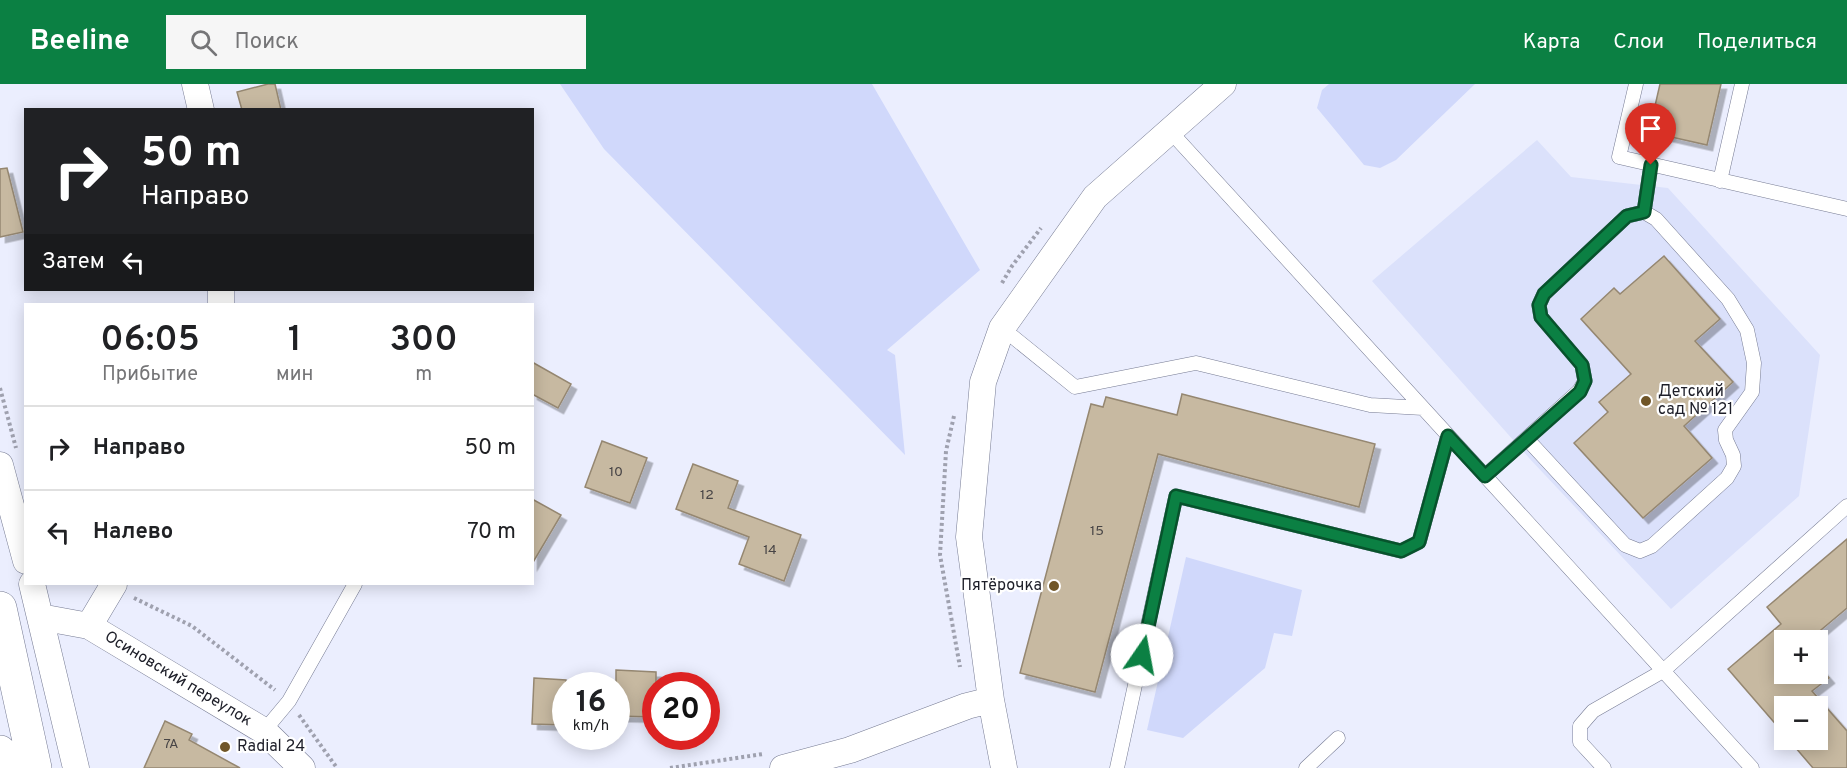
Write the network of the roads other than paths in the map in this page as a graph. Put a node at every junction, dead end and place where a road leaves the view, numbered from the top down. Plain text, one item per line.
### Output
1 (195, 84) edge
2 (1223, 84) edge
3 (1636, 84) edge
4 (1742, 84) edge
5 (201, 108) edge
6 (1169, 130) junction
7 (1651, 165) junction
8 (1720, 181) junction
9 (1847, 209) edge
10 (1644, 212) junction
11 (1002, 328) junction
12 (1423, 408) junction
13 (1448, 436) junction
14 (1527, 440) junction
15 (8, 459) edge
16 (1485, 476) junction
17 (1847, 506) edge
18 (24, 550) edge
19 (32, 585) edge
20 (113, 585) edge
21 (354, 585) edge
22 (0, 608) edge
23 (40, 617) junction
24 (89, 626) junction
25 (1664, 671) junction
26 (991, 700) junction
27 (264, 731) junction
28 (1338, 738) dead end
29 (0, 752) edge
30 (3, 768) edge
31 (35, 768) edge
32 (76, 768) edge
33 (302, 768) edge
34 (783, 768) edge
35 (1004, 768) edge
36 (1117, 768) edge
37 (1306, 768) edge
38 (1604, 768) edge
39 (1752, 768) edge

1 - 5 street
2 - 6 street
3 - 7 lane
4 - 8 lane
6 - 11 street
6 - 12 lane
7 - 8 lane
7 - 10 lane
8 - 9 lane
10 - 14 lane
10 - 14 lane
11 - 12 lane
11 - 26 street
12 - 13 lane
13 - 16 lane
13 - 36 lane
14 - 16 lane
15 - 18 street
16 - 25 lane
17 - 25 lane
19 - 23 street
20 - 24 street
21 - 27 lane
22 - 31 street
23 - 24 street, Осиновский переулок
23 - 32 street
24 - 27 street, Осиновский переулок
25 - 38 lane
25 - 39 lane
26 - 34 street
26 - 35 street
27 - 33 street, Осиновский переулок
28 - 37 lane
29 - 30 street

